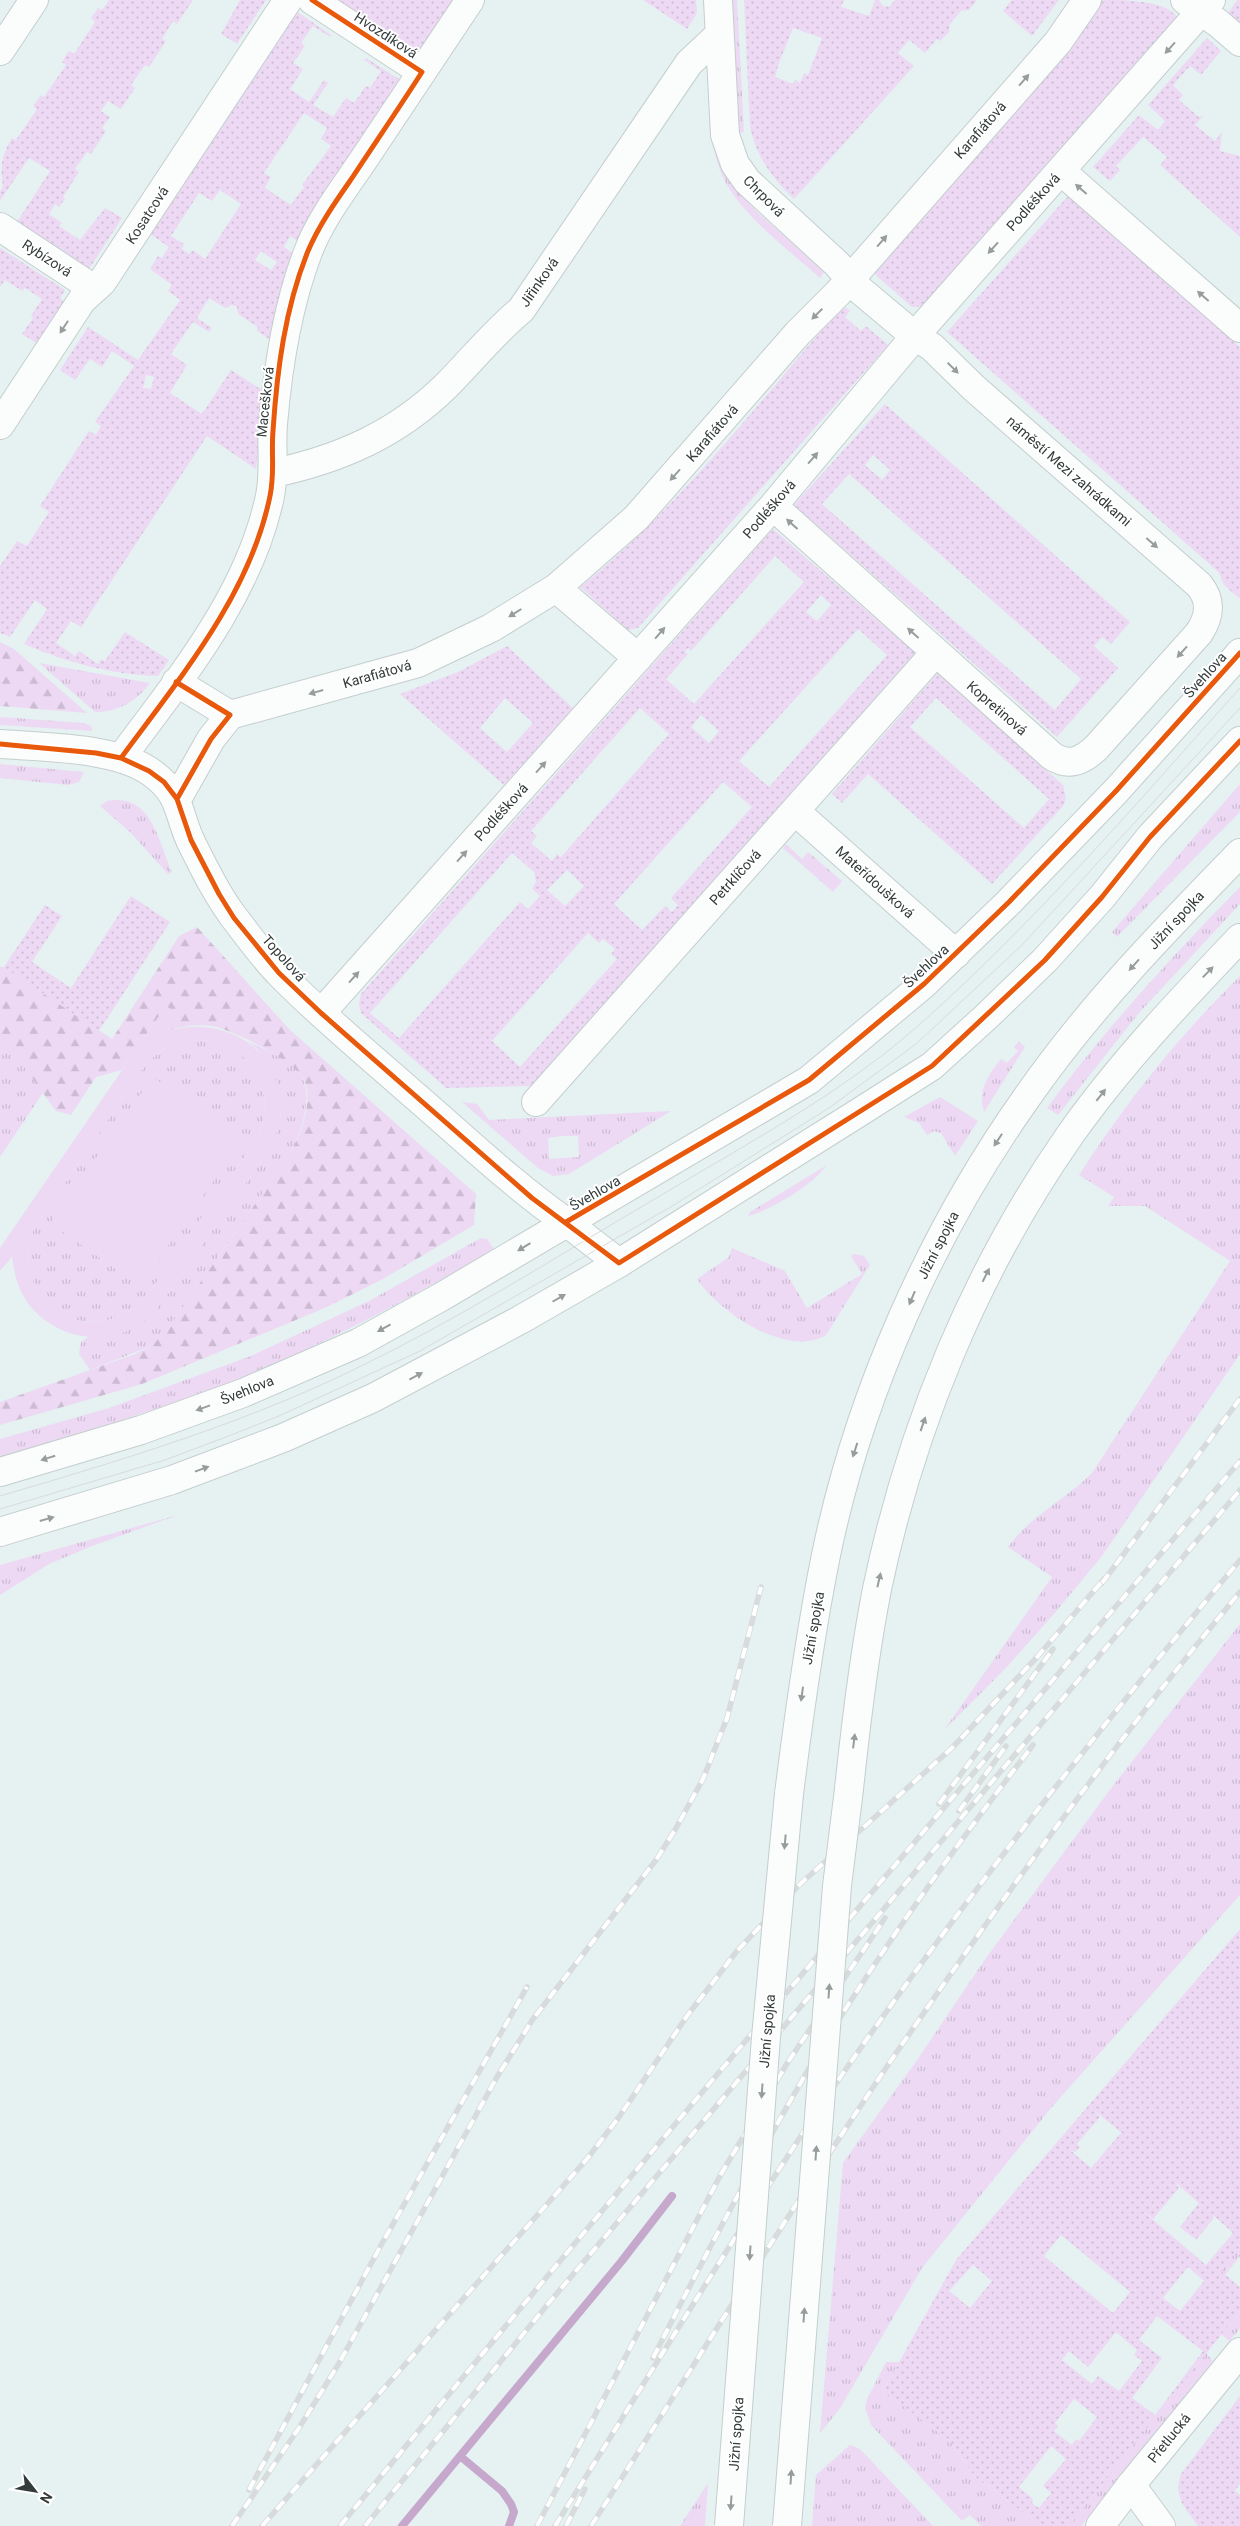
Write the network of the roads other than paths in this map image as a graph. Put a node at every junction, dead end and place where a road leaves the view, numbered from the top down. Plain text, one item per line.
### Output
1 (34, 0) edge
2 (288, 0) edge
3 (312, 0) edge
4 (470, 0) edge
5 (718, 0) edge
6 (1087, 0) edge
7 (1200, 4) edge
8 (719, 35) junction
9 (1240, 42) edge
10 (0, 51) edge
11 (422, 72) junction
12 (1061, 171) junction
13 (0, 227) edge
14 (850, 278) junction
15 (94, 289) junction
16 (1240, 328) edge
17 (916, 337) junction
18 (0, 425) edge
19 (274, 473) junction
20 (773, 506) junction
21 (556, 588) junction
22 (1209, 612) joint
23 (935, 653) junction
24 (1240, 654) edge
25 (638, 658) junction
26 (176, 682) junction
27 (230, 715) junction
28 (1240, 741) edge
29 (0, 744) edge
30 (121, 758) junction
31 (177, 799) junction
32 (795, 811) junction
33 (1240, 853) edge
34 (1240, 938) edge
35 (956, 954) junction
36 (321, 1013) junction
37 (536, 1102) dead end
38 (566, 1222) junction
39 (619, 1263) junction
40 (0, 1472) edge
41 (0, 1532) edge
42 (1240, 2352) edge
43 (1131, 2485) junction
44 (729, 2526) edge
45 (787, 2526) edge
46 (1100, 2526) edge
47 (1161, 2526) edge

1 - 10 main road
2 - 15 main road, Kosatcová
3 - 11 main road, Hvozdíková
4 - 11 main road, Macešková
5 - 8 main road, Chrpová
14 -> 6 main road, Karafiátová
7 - 9 main road
7 -> 12 main road, Podléšková
8 - 14 main road, Chrpová
8 - 19 main road, Jiřinková
11 - 19 main road, Macešková
16 -> 12 main road
12 -> 17 main road, Podléšková
13 - 15 main road, Rybízová
14 - 17 main road, Chrpová
14 -> 21 main road, Karafiátová
15 -> 18 main road, Kosatcová
20 -> 17 main road, Podléšková
17 -> 22 main road, náměstí Mezi zahrádkami
19 - 26 main road, Macešková
23 -> 20 main road, Kopretinová
25 -> 20 main road, Podléšková
21 - 25 main road
21 -> 27 main road, Karafiátová
22 -> 23 main road, Kopretinová
23 - 32 main road, Petrklíčová
24 - 35 main road, Švehlova
36 -> 25 main road, Podléšková
26 - 27 main road
26 - 30 main road, Macešková
27 - 31 main road
28 - 39 main road
29 - 30 main road, Topolová
30 - 31 main road, Topolová
31 - 36 main road, Topolová
32 - 35 main road, Mateřídoušková
32 - 37 main road, Petrklíčová
33 -> 44 main road, Jižní spojka, bridge
45 -> 34 main road, bridge
35 - 38 main road, Švehlova
36 - 38 main road, Topolová
38 - 39 main road, Topolová
38 -> 40 main road, Švehlova
41 -> 39 main road
42 - 43 main road, Přetlucká
43 - 46 main road, Přetlucká
43 - 47 main road

